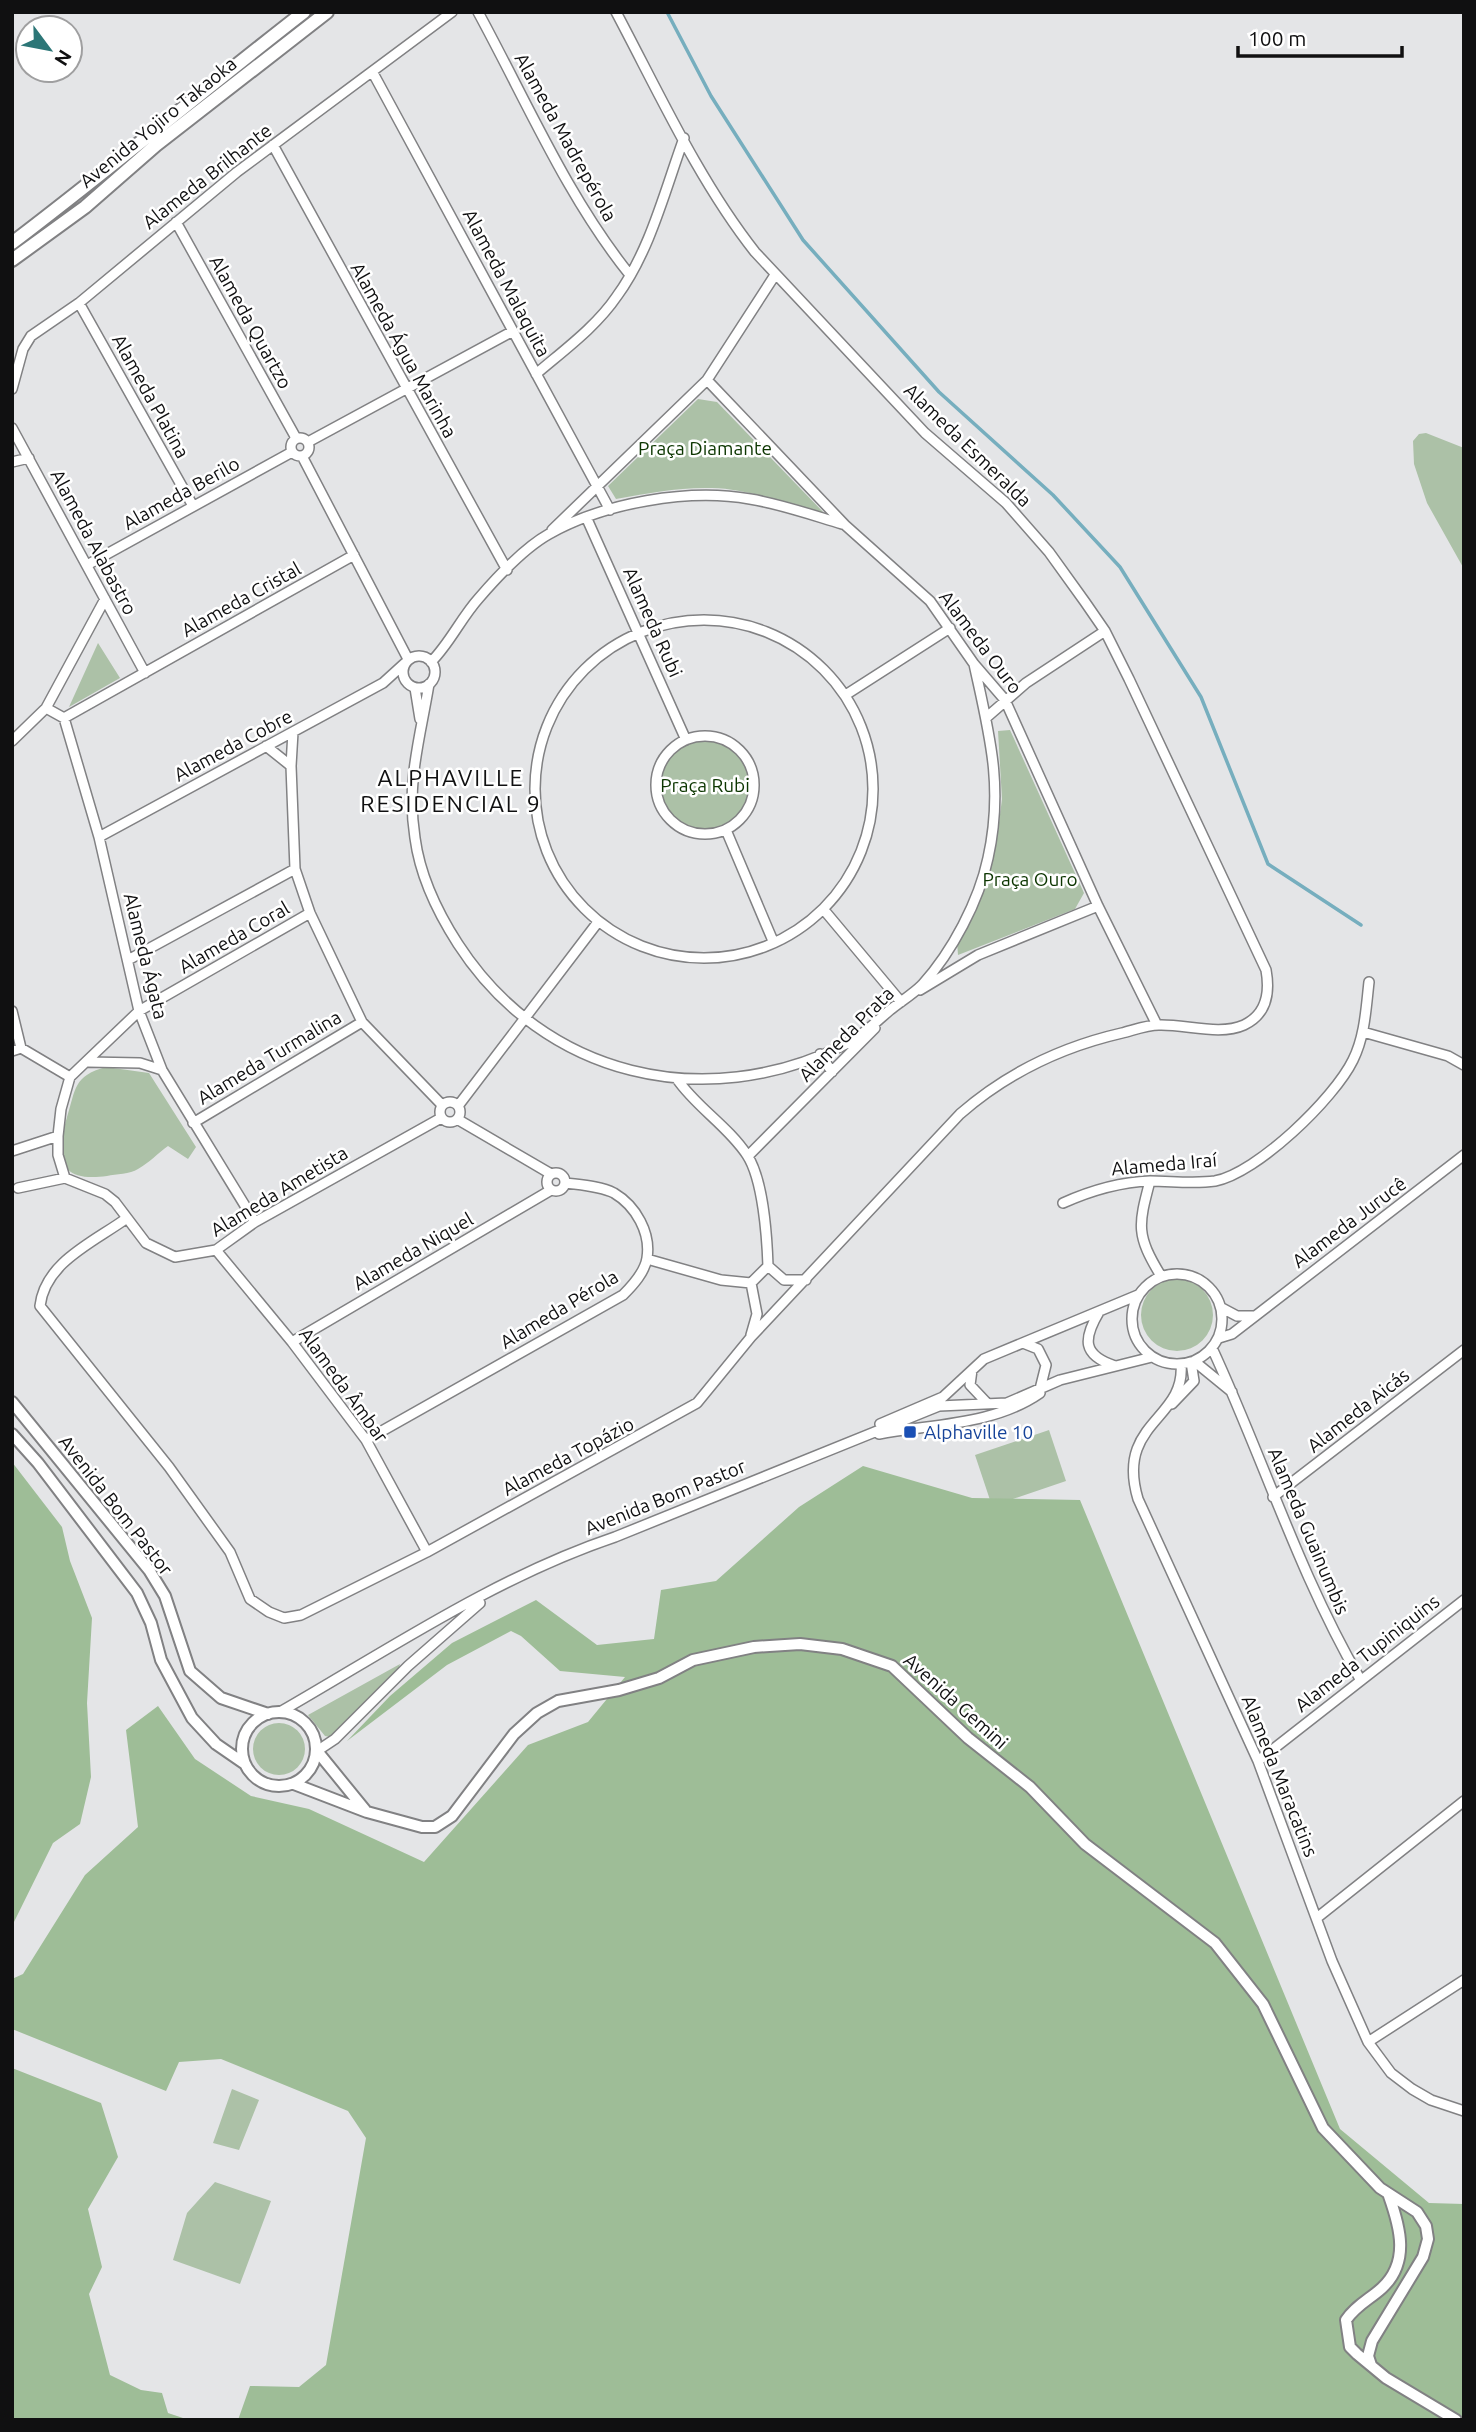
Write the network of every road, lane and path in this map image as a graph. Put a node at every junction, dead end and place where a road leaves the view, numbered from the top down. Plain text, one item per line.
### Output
1 (304, 12) edge
2 (327, 12) edge
3 (452, 12) edge
4 (478, 12) edge
5 (615, 12) edge
6 (373, 73) junction
7 (684, 138) junction
8 (274, 145) junction
9 (176, 222) junction
10 (12, 243) edge
11 (12, 260) edge
12 (630, 275) junction
13 (775, 275) junction
14 (79, 303) junction
15 (513, 331) junction
16 (536, 374) junction
17 (707, 380) junction
18 (12, 389) edge
19 (405, 389) junction
20 (12, 428) edge
21 (296, 438) junction
22 (308, 442) junction
23 (297, 454) junction
24 (29, 458) junction
25 (12, 462) edge
26 (597, 486) junction
27 (193, 506) junction
28 (610, 510) junction
29 (587, 519) junction
30 (845, 525) junction
31 (548, 534) junction
32 (354, 555) junction
33 (87, 565) junction
34 (507, 570) junction
35 (105, 599) junction
36 (950, 628) junction
37 (636, 629) junction
38 (1105, 631) junction
39 (407, 661) junction
40 (974, 664) junction
41 (433, 666) junction
42 (145, 673) junction
43 (383, 683) junction
44 (429, 684) junction
45 (410, 685) junction
46 (847, 694) junction
47 (1005, 700) junction
48 (46, 708) junction
49 (987, 717) junction
50 (64, 718) junction
51 (421, 720) junction
52 (293, 732) junction
53 (686, 740) junction
54 (12, 741) edge
55 (266, 746) junction
56 (291, 766) junction
57 (726, 830) junction
58 (99, 837) junction
59 (295, 869) junction
60 (1098, 906) junction
61 (824, 910) junction
62 (310, 914) junction
63 (598, 922) junction
64 (773, 942) junction
65 (128, 960) junction
66 (1369, 982) dead end
67 (901, 1002) junction
68 (12, 1011) edge
69 (139, 1012) junction
70 (1261, 1013) joint
71 (526, 1020) junction
72 (362, 1022) junction
73 (1157, 1025) junction
74 (1363, 1032) junction
75 (17, 1049) edge
76 (820, 1054) junction
77 (87, 1062) junction
78 (1464, 1065) edge
79 (162, 1070) junction
80 (832, 1072) junction
81 (70, 1077) junction
82 (677, 1079) junction
83 (442, 1105) junction
84 (458, 1106) junction
85 (441, 1118) junction
86 (457, 1119) junction
87 (194, 1123) junction
88 (58, 1136) junction
89 (12, 1151) edge
90 (1464, 1155) edge
91 (748, 1156) junction
92 (551, 1174) junction
93 (67, 1180) junction
94 (1150, 1181) junction
95 (566, 1183) junction
96 (18, 1188) dead end
97 (551, 1190) junction
98 (1063, 1203) dead end
99 (127, 1219) junction
100 (255, 1222) junction
101 (216, 1250) junction
102 (647, 1259) junction
103 (768, 1266) junction
104 (1161, 1276) junction
105 (785, 1280) junction
106 (806, 1280) junction
107 (751, 1283) junction
108 (1138, 1295) junction
109 (789, 1297) junction
110 (1222, 1308) junction
111 (1099, 1312) junction
112 (757, 1314) junction
113 (1254, 1315) junction
114 (766, 1322) junction
115 (751, 1337) junction
116 (1219, 1338) junction
117 (292, 1342) junction
118 (1023, 1343) junction
119 (1212, 1348) junction
120 (1464, 1350) edge
121 (1152, 1357) junction
122 (1188, 1363) junction
123 (974, 1365) junction
124 (1116, 1366) junction
125 (1060, 1380) junction
126 (1040, 1389) junction
127 (1233, 1393) junction
128 (12, 1402) edge
129 (990, 1405) junction
130 (12, 1434) edge
131 (857, 1438) junction
132 (366, 1440) junction
133 (1273, 1497) junction
134 (427, 1552) junction
135 (489, 1594) junction
136 (1464, 1600) edge
137 (1360, 1679) junction
138 (274, 1713) junction
139 (317, 1751) junction
140 (1258, 1761) junction
141 (246, 1764) junction
142 (294, 1783) junction
143 (1464, 1801) edge
144 (367, 1812) junction
145 (1318, 1917) junction
146 (1464, 1980) edge
147 (1368, 2042) junction
148 (1464, 2111) edge
149 (1390, 2196) junction
150 (1371, 2365) junction
151 (1456, 2420) edge

1 - 10 main road, Avenida Yojiro Takaoka
2 - 11 main road, Avenida Yojiro Takaoka
3 - 6 street, Alameda Brilhante
4 - 12 street, Alameda Madrepérola
5 - 7 street, Alameda Esmeralda
6 - 8 street, Alameda Brilhante
6 - 15 street, Alameda Malaquita
7 - 12 street
7 - 13 street, Alameda Esmeralda
8 - 9 street, Alameda Brilhante
8 - 19 street, Alameda Água Marinha
9 - 14 street, Alameda Brilhante
9 - 21 street, Alameda Quartzo
12 - 16 street
13 - 17 street
13 - 38 street, Alameda Esmeralda
14 - 18 street, Alameda Brilhante
14 - 27 street, Alameda Platina
15 - 16 street, Alameda Malaquita
15 - 19 street
16 - 26 street, Alameda Malaquita
17 - 26 street
17 - 30 street, Alameda Ouro
19 - 22 street
19 - 34 street, Alameda Água Marinha
20 - 24 street, Alameda Alabastro
21 - 22 street
21 - 23 street
22 - 23 street
23 - 27 street, Alameda Berilo
23 - 32 street
24 - 25 street
24 - 33 street, Alameda Alabastro
26 - 28 street, Alameda Malaquita
26 - 31 street
27 - 33 street, Alameda Berilo
28 - 29 street
28 - 30 street
29 - 31 street
29 - 37 street, Alameda Rubi
30 - 36 street, Alameda Ouro
31 - 34 street
32 - 39 street
32 - 42 street, Alameda Cristal
33 - 35 street, Alameda Alabastro
34 - 41 street
35 - 42 street, Alameda Alabastro
35 - 48 street
36 - 40 street, Alameda Ouro
36 - 46 street
37 - 46 street
37 - 53 street, Alameda Rubi
37 - 63 street
38 - 47 street
38 - 70 street, Alameda Esmeralda
39 - 41 street
39 - 43 street, Alameda Cobre
39 - 45 street
40 - 47 street, Alameda Ouro
40 - 49 street
41 - 44 street
42 - 50 street, Alameda Cristal
43 - 45 street, Alameda Cobre
43 - 52 street, Alameda Cobre
44 - 45 street
44 - 51 street
45 - 51 street
46 - 61 street
47 - 49 street
47 - 60 street, Alameda Ouro
48 - 50 street
48 - 54 street
49 - 67 street
50 - 58 street, Alameda Ágata
51 - 71 street
52 - 55 street, Alameda Cobre
52 - 56 street
53 - 57 street
53 - 57 street
55 - 56 street
55 - 58 street, Alameda Cobre
56 - 59 street
57 - 64 street
58 - 65 street, Alameda Ágata
59 - 62 street
59 - 65 street, Alameda Coral
60 - 67 street, Alameda Prata
60 - 73 street, Alameda Ouro
61 - 64 street
61 - 67 street
62 - 69 street, Alameda Coral
62 - 72 street
63 - 64 street
63 - 71 street
65 - 69 street, Alameda Ágata
66 - 74 street, Alameda Iraí
67 - 76 street
67 - 80 street, Alameda Prata
68 - 75 street
69 - 77 street, Alameda Coral
69 - 79 street, Alameda Ágata
70 - 73 street, Alameda Topázio
71 - 82 street
71 - 84 street
72 - 83 street
72 - 87 street, Alameda Turmalina
73 - 106 street, Alameda Topázio
74 - 78 street
74 - 94 street, Alameda Iraí
75 - 81 street
76 - 80 street
76 - 82 street
77 - 79 street
77 - 81 street, Alameda Coral
79 - 87 street, Alameda Ágata
80 - 91 street, Alameda Prata
81 - 88 street
82 - 91 street
83 - 84 street
83 - 85 street
84 - 86 street
85 - 86 street
85 - 100 street, Alameda Ametista
86 - 92 street
87 - 100 street, Alameda Ágata
88 - 89 street
88 - 93 street
90 - 113 street, Alameda Jurucê
91 - 103 street
92 - 95 street
92 - 97 street
93 - 96 street
93 - 99 street, Alameda Ametista
94 - 98 street, Alameda Iraí
94 - 104 street
95 - 97 street
95 - 102 street
97 - 117 street, Alameda Niquel
99 - 101 street, Alameda Ametista
99 - 134 street, Alameda Topázio
100 - 101 street, Alameda Ametista
101 - 117 street, Alameda Âmbar
102 - 107 street
102 - 132 street, Alameda Pérola
103 - 105 street
103 - 107 street
104 - 108 street
104 - 110 street
105 - 106 street
105 - 109 street
106 - 109 street, Alameda Topázio
107 - 112 street
108 - 111 street, Avenida Bom Pastor
108 - 121 street
109 - 114 street, Alameda Topázio
110 - 113 street
110 - 116 street
111 - 118 street, Avenida Bom Pastor
111 - 124 street
112 - 114 street
112 - 115 street
113 - 116 street, Alameda Jurucê
114 - 115 street, Alameda Topázio
115 - 134 street, Alameda Topázio
116 - 119 street
117 - 132 street, Alameda Âmbar
118 - 123 street, Avenida Bom Pastor
118 - 126 street
119 - 122 street
119 - 127 street, Alameda Guainumbis
120 - 133 street, Alameda Aicás
121 - 122 street
121 - 124 street, Avenida Bom Pastor
122 - 127 street
122 - 140 street, Alameda Maracatins
123 - 129 street
123 - 131 street, Avenida Bom Pastor
124 - 125 street, Avenida Bom Pastor
125 - 126 street, Avenida Bom Pastor
125 - 131 street, Avenida Bom Pastor
126 - 129 street, Avenida Bom Pastor
127 - 133 street, Alameda Guainumbis
128 - 138 street, Avenida Bom Pastor
129 - 131 street, Avenida Bom Pastor
130 - 141 street, Avenida Bom Pastor
131 - 135 street, Avenida Bom Pastor
132 - 134 street, Alameda Âmbar
133 - 137 street, Alameda Guainumbis
135 - 138 street, Avenida Bom Pastor
135 - 139 street, Avenida Bom Pastor
136 - 137 street, Alameda Tupiniquins
137 - 140 street, Alameda Tupiniquins
138 - 139 street
138 - 141 street
139 - 142 street
139 - 144 street
140 - 145 street, Alameda Maracatins
141 - 142 street
142 - 144 street, Avenida Gemini
143 - 145 street
144 - 149 street, Avenida Gemini
145 - 147 street, Alameda Maracatins
146 - 147 street
147 - 148 street, Alameda Maracatins
149 - 150 street
149 - 150 street, Avenida Gemini
150 - 151 street

